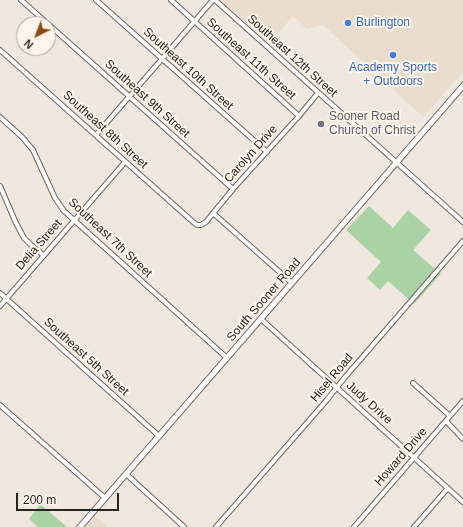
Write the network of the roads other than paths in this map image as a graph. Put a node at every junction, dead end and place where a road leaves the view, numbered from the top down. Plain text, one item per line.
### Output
1 (21, 0) edge
2 (96, 0) edge
3 (171, 0) edge
4 (214, 0) edge
5 (39, 16) edge
6 (194, 21) junction
7 (56, 31) edge
8 (0, 50) edge
9 (162, 59) junction
10 (463, 86) edge
11 (318, 93) junction
12 (129, 97) junction
13 (299, 116) junction
14 (0, 117) edge
15 (96, 135) junction
16 (267, 152) junction
17 (125, 162) junction
18 (397, 163) junction
19 (0, 186) edge
20 (233, 189) junction
21 (213, 213) junction
22 (74, 221) junction
23 (463, 222) edge
24 (197, 225) joint
25 (463, 241) edge
26 (43, 255) junction
27 (292, 283) junction
28 (0, 293) edge
29 (6, 298) junction
30 (0, 306) edge
31 (261, 319) junction
32 (227, 358) junction
33 (413, 383) dead end
34 (337, 387) junction
35 (463, 401) edge
36 (0, 405) edge
37 (450, 416) junction
38 (446, 421) junction
39 (159, 436) junction
40 (463, 439) edge
41 (414, 458) junction
42 (126, 474) junction
43 (448, 488) junction
44 (105, 498) junction
45 (463, 502) edge
46 (80, 527) edge
47 (184, 527) edge
48 (216, 527) edge
49 (354, 527) edge
50 (414, 527) edge

1 - 5 street, Southeast 9th Street
2 - 9 street, Southeast 10th Street
3 - 6 street, Southeast 11th Street
4 - 6 street
4 - 11 street, Southeast 12th Street
6 - 9 street
6 - 13 street, Southeast 11th Street
7 - 12 street, Southeast 9th Street
8 - 15 street, Southeast 8th Street
9 - 12 street
9 - 16 street, Southeast 10th Street
10 - 18 main road, South Sooner Road
11 - 13 street, Carolyn Drive
11 - 18 street, Southeast 12th Street
12 - 15 street
12 - 20 street, Southeast 9th Street
13 - 16 street, Carolyn Drive
14 - 22 street, Southeast 7th Street
15 - 17 street, Southeast 8th Street
16 - 20 street, Carolyn Drive
17 - 22 street, Delia Street
17 - 24 street, Southeast 8th Street
18 - 23 street, Southeast 12th Street
18 - 27 main road, South Sooner Road
19 - 26 street
20 - 21 street, Carolyn Drive
21 - 24 street, Carolyn Drive
21 - 27 street
22 - 26 street, Delia Street
22 - 32 street, Southeast 7th Street
25 - 34 street, Hisel Road
26 - 29 street, Delia Street
27 - 31 main road, South Sooner Road
28 - 29 street, Southeast 5th Street
29 - 30 street, Delia Street
29 - 39 street, Southeast 5th Street
31 - 32 main road, South Sooner Road
31 - 34 street, Judy Drive
32 - 39 main road, South Sooner Road
33 - 37 street
34 - 41 street, Judy Drive
34 - 48 street, Hisel Road
35 - 37 street, Howard Drive
36 - 44 street
37 - 38 street, Howard Drive
38 - 40 street
38 - 41 street, Howard Drive
39 - 42 main road, South Sooner Road
41 - 43 street, Judy Drive
41 - 49 street, Howard Drive
42 - 44 main road, South Sooner Road
42 - 47 street
43 - 45 street, Judy Drive
43 - 50 street
44 - 46 main road, South Sooner Road

